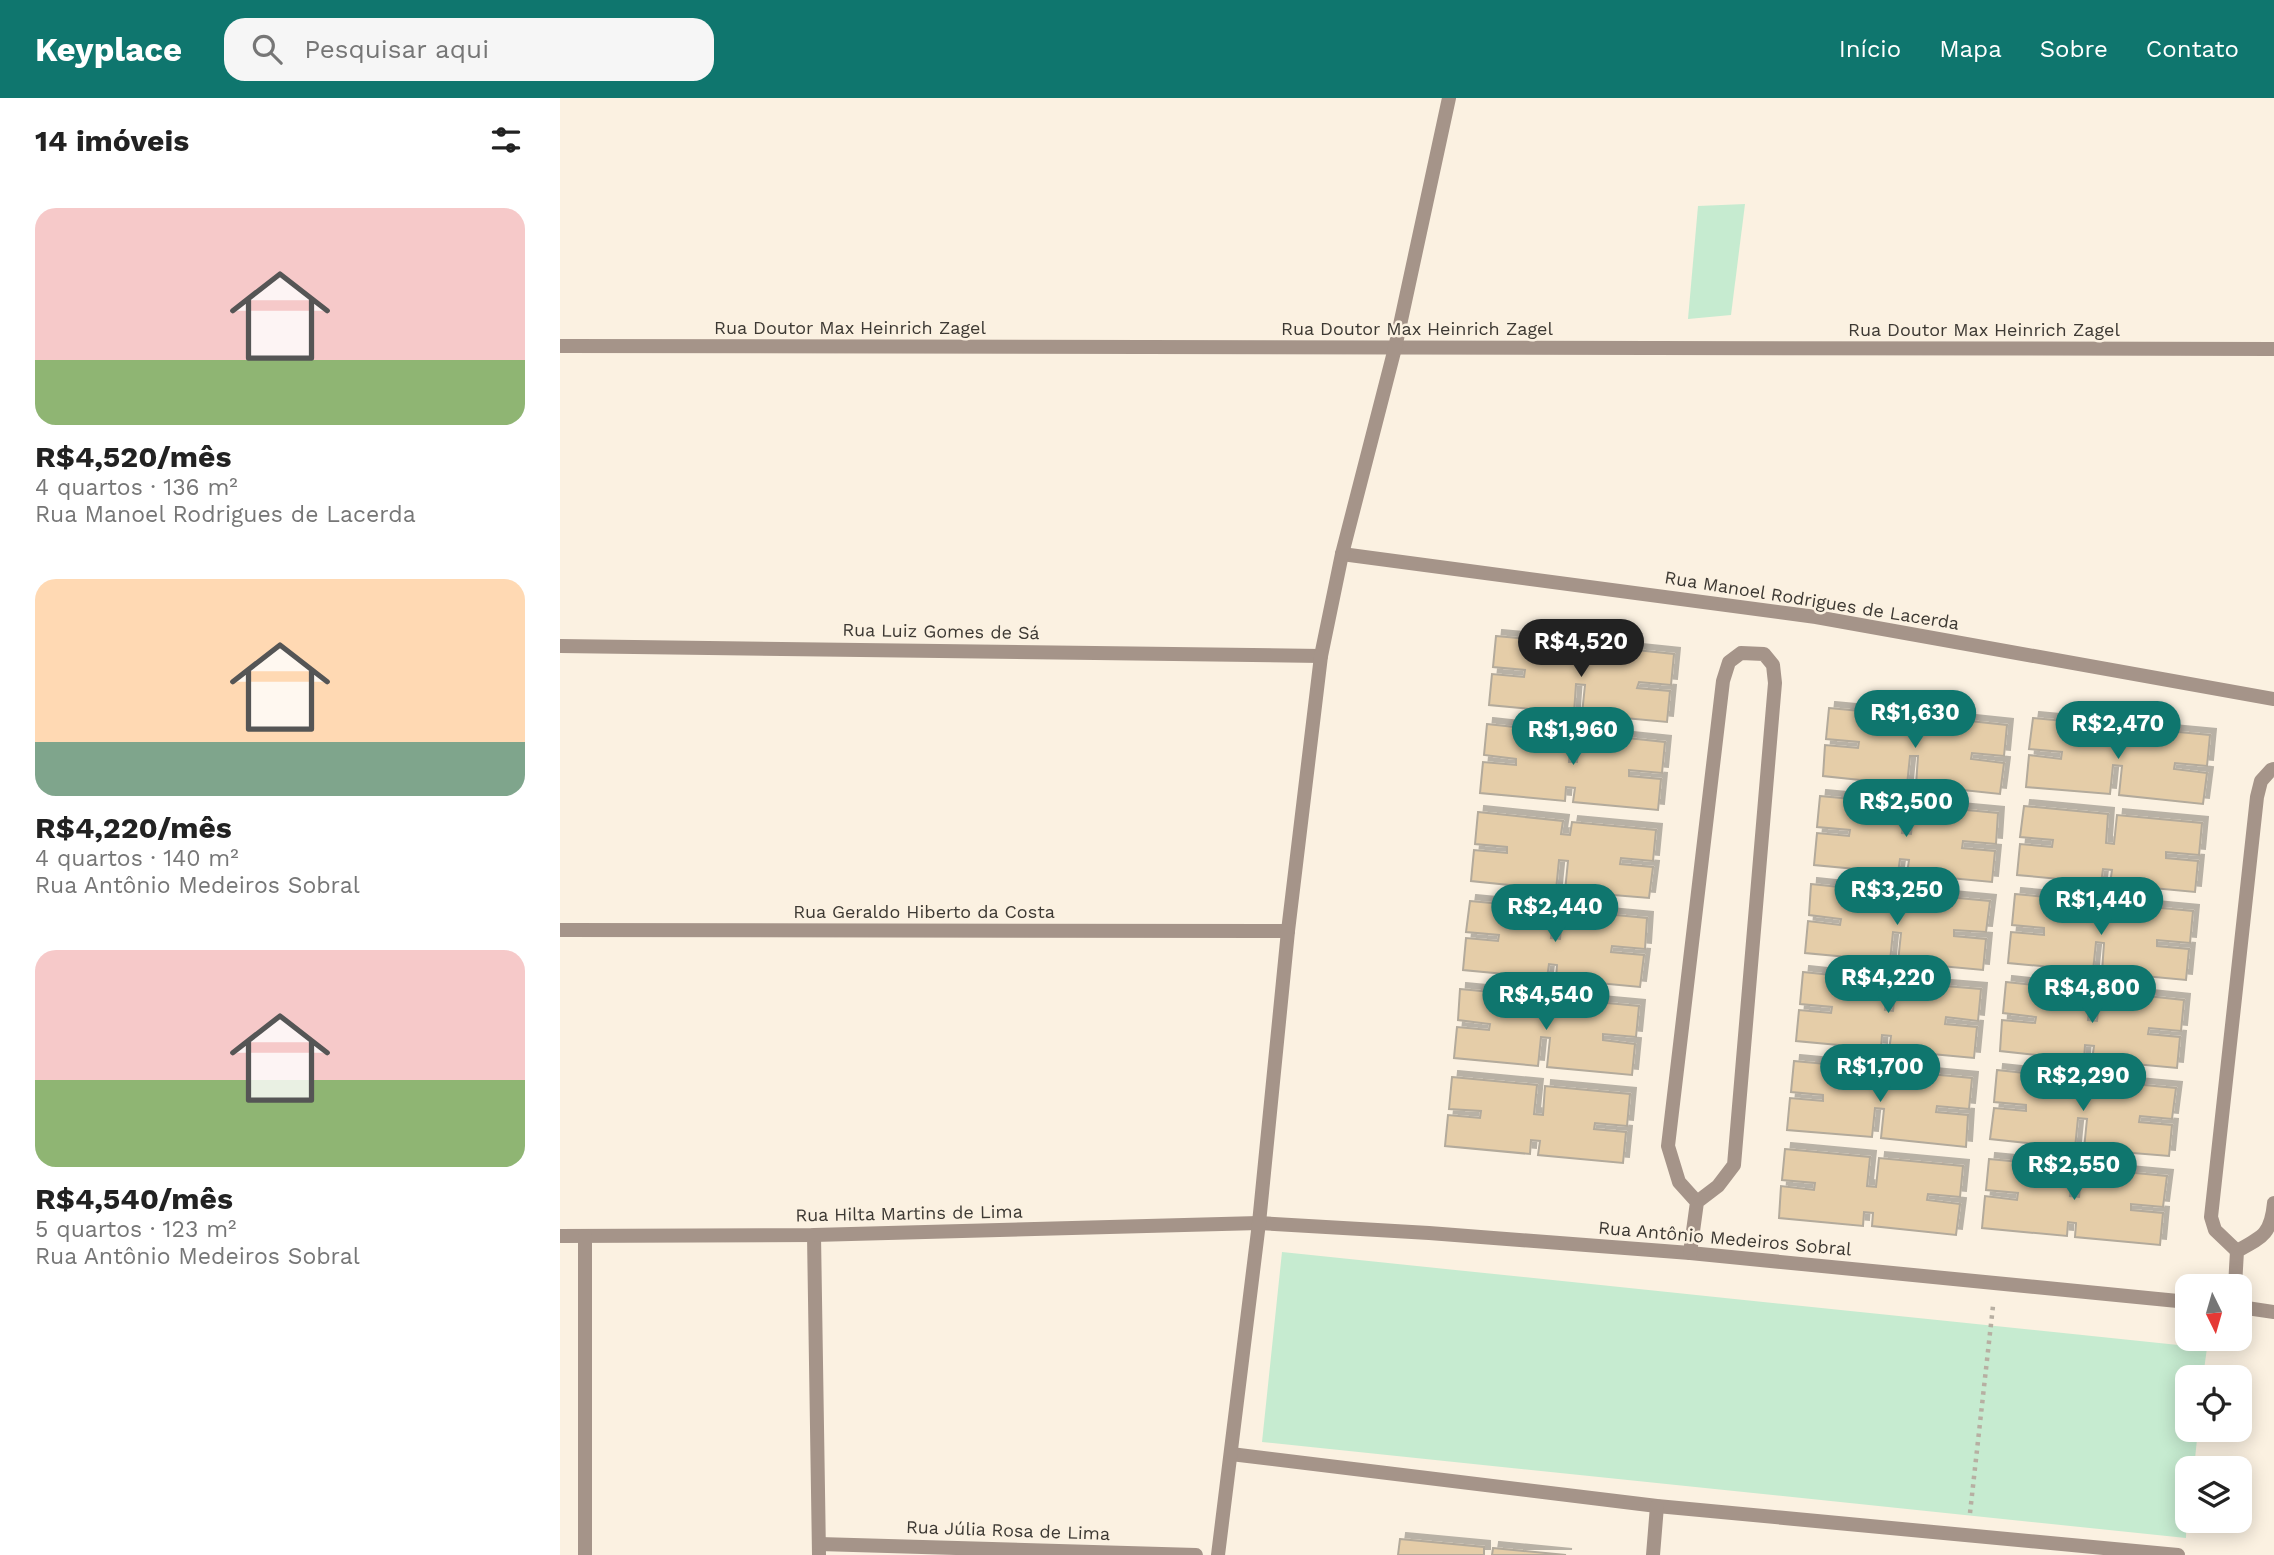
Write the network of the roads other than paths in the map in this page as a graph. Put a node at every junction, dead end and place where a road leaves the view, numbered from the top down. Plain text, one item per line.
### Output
1 (1449, 98) edge
2 (560, 346) edge
3 (1395, 348) junction
4 (2274, 349) edge
5 (1342, 554) junction
6 (560, 646) edge
7 (1321, 656) junction
8 (2274, 699) edge
9 (2274, 769) edge
10 (560, 930) edge
11 (1288, 931) junction
12 (1697, 1202) junction
13 (2274, 1203) edge
14 (1259, 1223) junction
15 (814, 1235) junction
16 (560, 1236) edge
17 (585, 1236) junction
18 (2237, 1251) junction
19 (1690, 1253) junction
20 (2236, 1274) edge
21 (2175, 1301) edge
22 (2252, 1309) edge
23 (2274, 1312) edge
24 (1231, 1454) junction
25 (1657, 1506) junction
26 (819, 1549) edge
27 (585, 1555) edge
28 (1196, 1555) edge
29 (1218, 1555) edge
30 (1653, 1555) edge
31 (2178, 1555) edge

1 - 3 street
2 - 3 street, Rua Doutor Max Heinrich Zagel
3 - 4 street, Rua Doutor Max Heinrich Zagel
3 - 5 street
5 - 7 street
5 - 8 street, Rua Manoel Rodrigues de Lacerda
6 - 7 street, Rua Luiz Gomes de Sá
7 - 11 street
9 - 18 street
10 - 11 street, Rua Geraldo Hiberto da Costa
11 - 14 street
12 - 12 street
12 - 19 street
13 - 18 street
14 - 15 street, Rua Hilta Martins de Lima
14 - 19 street, Rua Antônio Medeiros Sobral
14 - 24 street
15 - 17 street, Rua Hilta Martins de Lima
15 - 26 street
16 - 17 street, Rua Hilta Martins de Lima
17 - 27 street
18 - 20 street
19 - 21 street, Rua Antônio Medeiros Sobral
22 - 23 street
24 - 25 street
24 - 29 street
25 - 30 street
25 - 31 street
26 - 28 street, Rua Júlia Rosa de Lima

